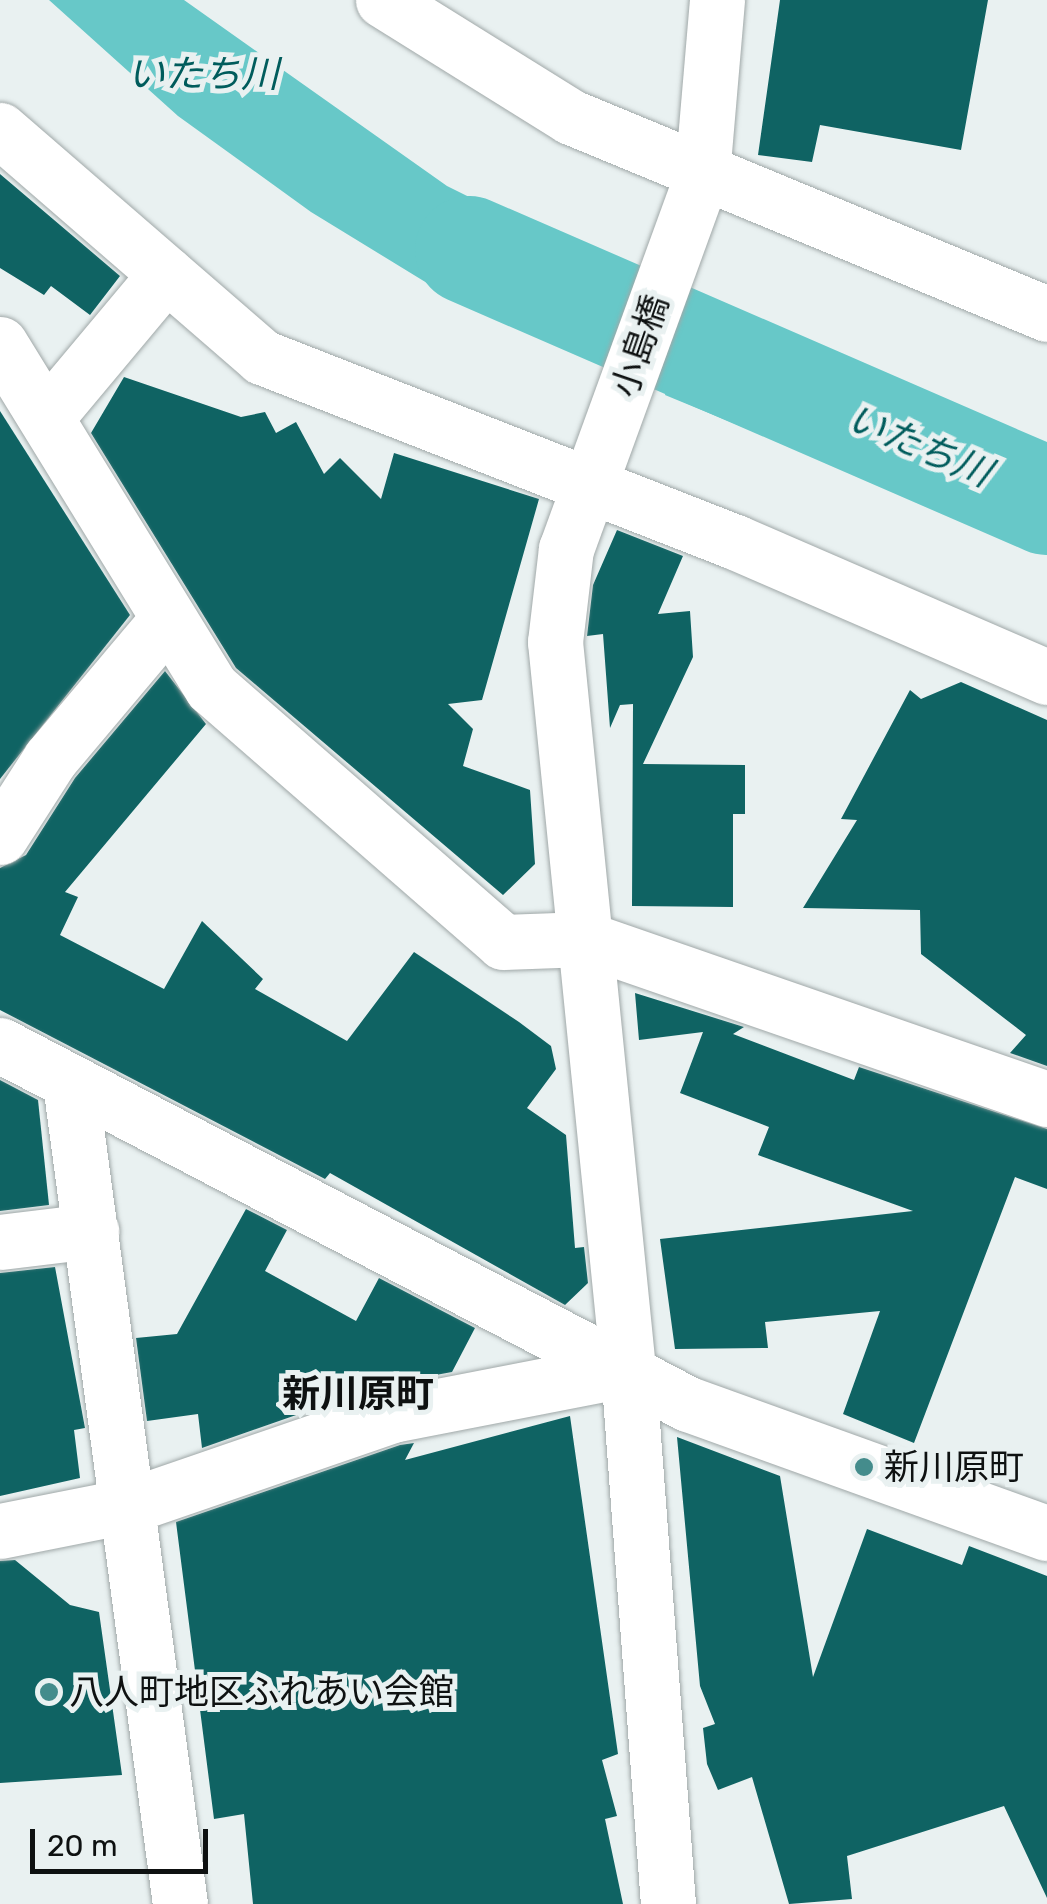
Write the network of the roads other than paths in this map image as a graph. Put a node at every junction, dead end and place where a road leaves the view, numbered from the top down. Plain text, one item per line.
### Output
1 (383, 0) edge
2 (716, 0) edge
3 (0, 130) edge
4 (702, 174) junction
5 (166, 274) junction
6 (1047, 314) edge
7 (18, 387) edge
8 (597, 470) junction
9 (167, 620) junction
10 (1047, 677) edge
11 (0, 837) edge
12 (585, 939) junction
13 (0, 1045) edge
14 (70, 1083) junction
15 (1047, 1099) edge
16 (91, 1231) junction
17 (0, 1242) edge
18 (628, 1368) junction
19 (130, 1504) junction
20 (0, 1531) edge
21 (1047, 1533) edge
22 (180, 1904) edge
23 (668, 1904) edge

1 - 4 street
2 - 4 street, 小島橋
3 - 5 street
4 - 6 street
4 - 8 street, 小島橋
5 - 7 street
5 - 8 street
7 - 9 street
8 - 10 street
8 - 12 street, 小島橋
9 - 11 street
9 - 12 street
12 - 15 street
12 - 18 street, 小島橋
13 - 14 street
14 - 16 street
14 - 18 street
16 - 17 street
16 - 19 street
18 - 19 street
18 - 21 street
18 - 23 street, 小島橋
19 - 20 street
19 - 22 street

